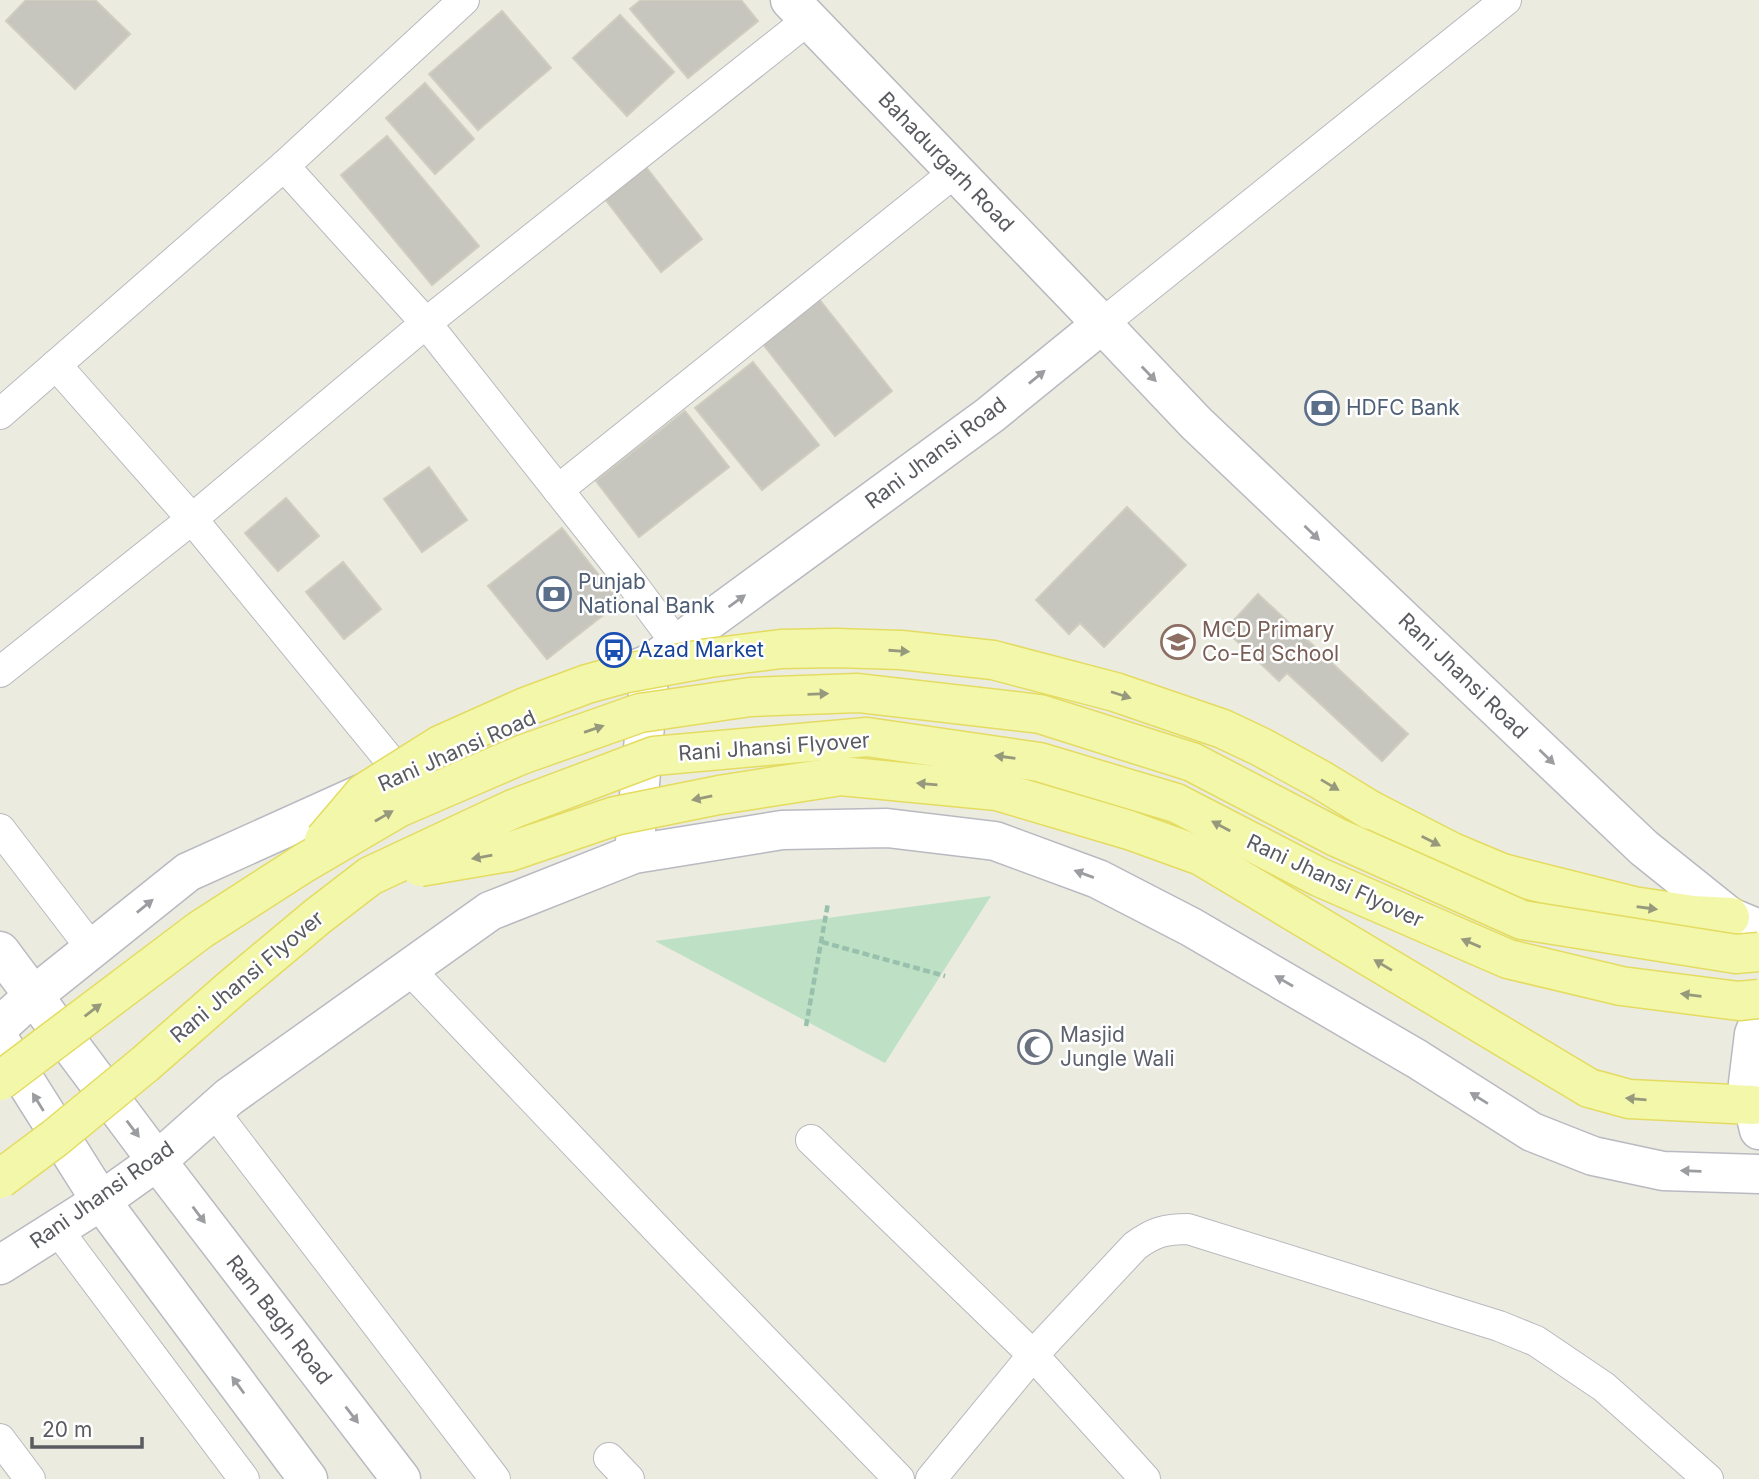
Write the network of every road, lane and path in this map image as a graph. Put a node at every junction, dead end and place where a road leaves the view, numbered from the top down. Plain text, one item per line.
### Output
1 (464, 0) edge
2 (1506, 0) edge
3 (799, 10) edge
4 (284, 166) junction
5 (955, 172) junction
6 (426, 323) junction
7 (1102, 324) junction
8 (56, 365) junction
9 (0, 414) edge
10 (558, 490) junction
11 (192, 519) junction
12 (664, 654) junction
13 (0, 672) edge
14 (402, 775) junction
15 (0, 829) edge
16 (634, 854) junction
17 (304, 863) junction
18 (370, 876) junction
19 (828, 903) dead end
20 (1744, 923) edge
21 (822, 942) junction
22 (92, 949) junction
23 (0, 951) edge
24 (1759, 952) edge
25 (409, 969) junction
26 (945, 976) dead end
27 (33, 996) junction
28 (1759, 999) edge
29 (1759, 1022) edge
30 (0, 1026) edge
31 (806, 1026) dead end
32 (0, 1041) edge
33 (0, 1081) edge
34 (213, 1110) junction
35 (1756, 1117) edge
36 (811, 1140) dead end
37 (157, 1161) junction
38 (1759, 1174) edge
39 (0, 1179) edge
40 (101, 1201) junction
41 (57, 1229) junction
42 (0, 1265) edge
43 (1033, 1355) junction
44 (0, 1438) edge
45 (30, 1479) edge
46 (244, 1479) edge
47 (307, 1479) edge
48 (401, 1479) edge
49 (495, 1479) edge
50 (899, 1479) edge
51 (931, 1479) edge
52 (1145, 1479) edge
53 (1708, 1479) edge

1 - 4 street
2 - 7 street
3 - 5 main road, Bahadurgarh Road
3 - 6 street
4 - 6 street
4 - 8 street
5 - 7 main road, Bahadurgarh Road
5 - 10 street
6 - 10 street
6 - 11 street
12 -> 7 main road, Rani Jhansi Road
7 -> 20 main road, Rani Jhansi Road
8 - 9 street
8 - 11 street
10 - 12 street
11 - 13 street
11 - 14 street
12 - 14 main road, Rani Jhansi Road
12 - 16 main road
22 -> 14 main road, Rani Jhansi Road
15 - 22 street
16 - 25 main road, Rani Jhansi Road
38 -> 16 main road, Rani Jhansi Road
17 -> 20 main road, bridge
17 -> 24 main road, Rani Jhansi Flyover, bridge
33 -> 17 main road, Rani Jhansi Flyover, bridge
28 -> 18 main road, Rani Jhansi Flyover, bridge
35 -> 18 main road, bridge
18 - 39 main road, Rani Jhansi Flyover, bridge
19 - 21 path
21 - 26 path
21 - 31 path
22 - 27 main road, Rani Jhansi Road
23 - 27 main road, Ram Bagh Road
25 - 34 main road, Rani Jhansi Road
25 - 50 street
27 - 30 main road, Rani Jhansi Road
27 -> 37 main road, Ram Bagh Road
29 - 35 main road
40 -> 32 main road
34 - 37 main road, Rani Jhansi Road
34 - 49 street
36 - 43 street
37 - 40 main road, Rani Jhansi Road
37 -> 48 main road, Ram Bagh Road
40 - 41 main road, Rani Jhansi Road
47 -> 40 main road
41 - 42 main road, Rani Jhansi Road
41 - 46 street
43 - 51 street
43 - 52 street
43 - 53 street
44 - 45 street

